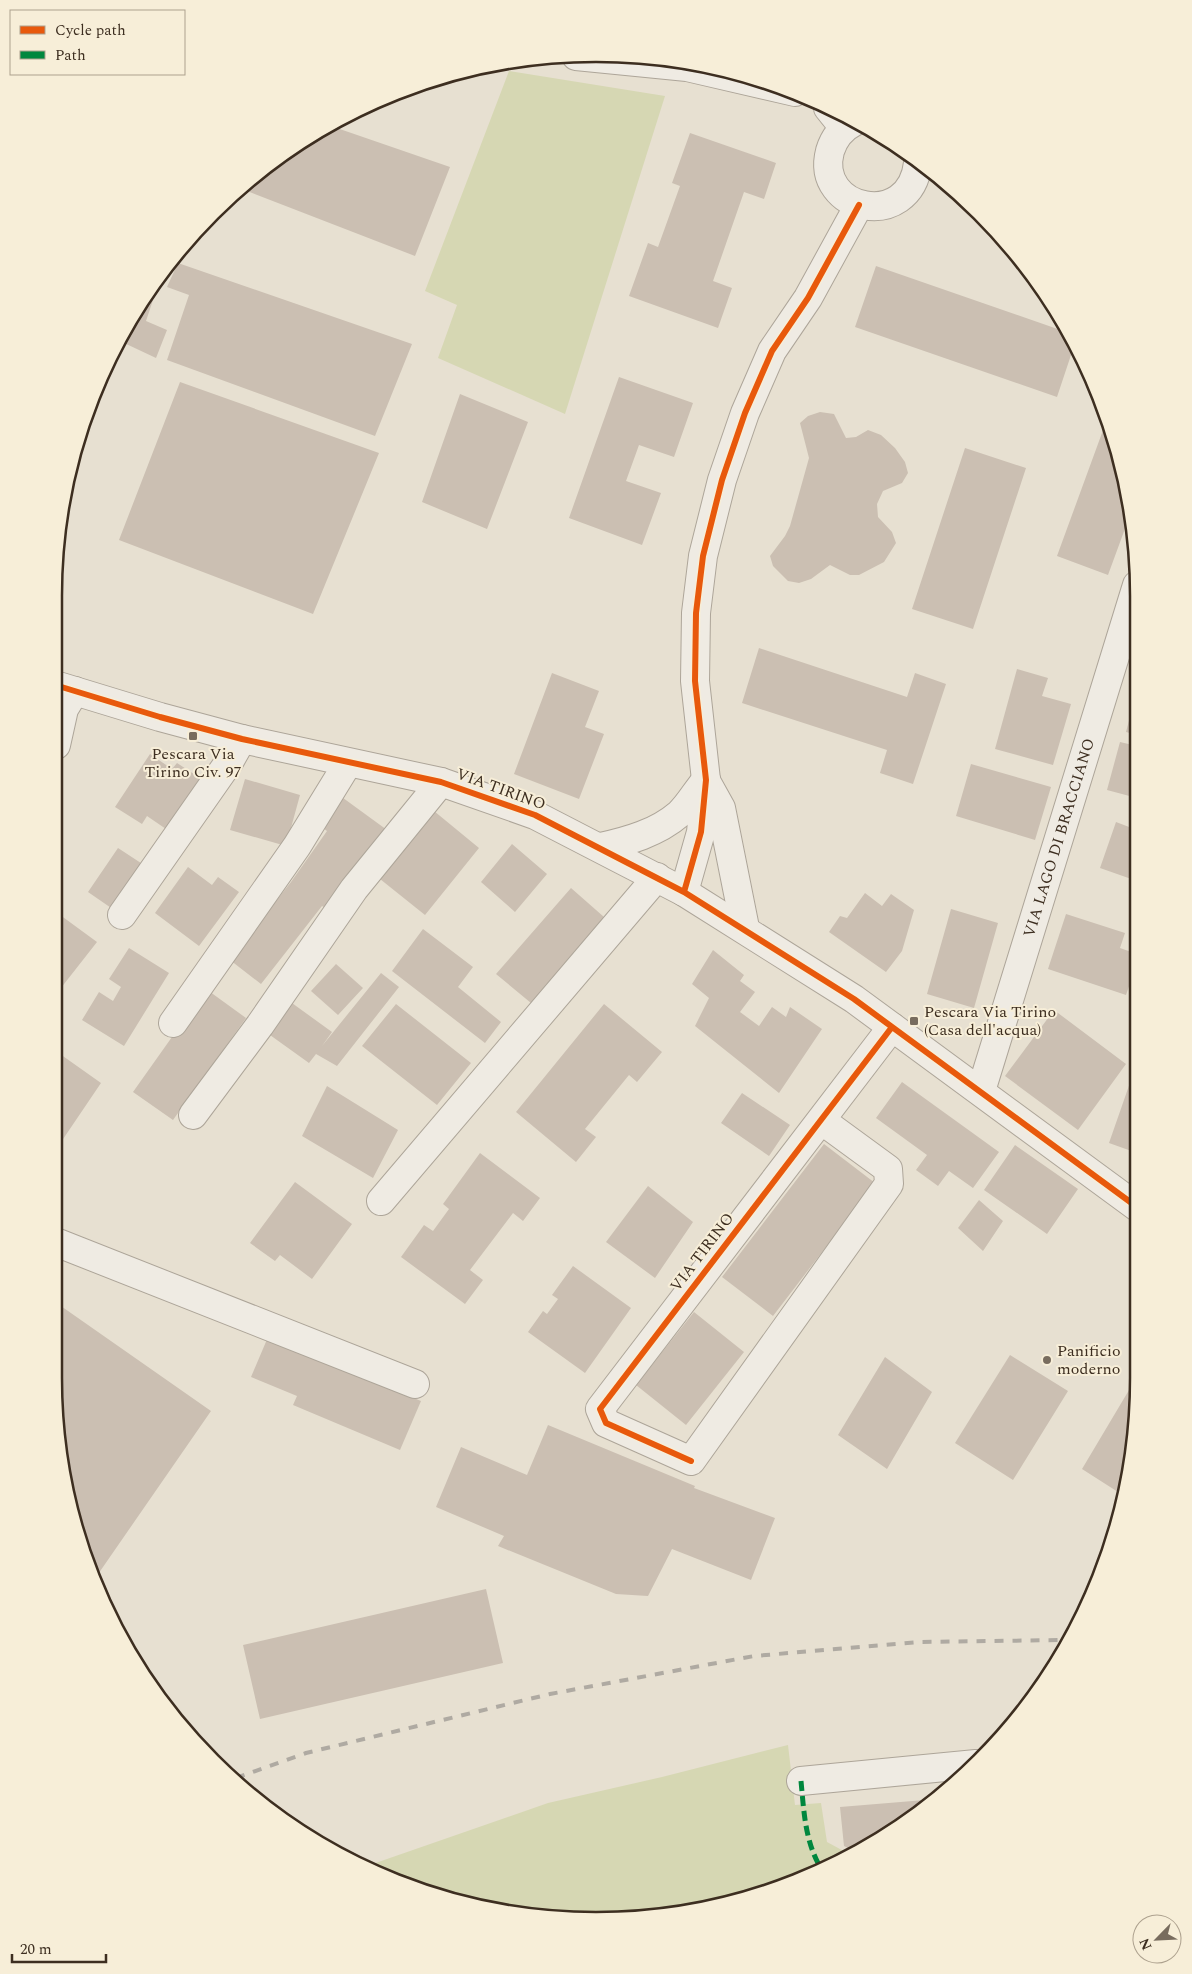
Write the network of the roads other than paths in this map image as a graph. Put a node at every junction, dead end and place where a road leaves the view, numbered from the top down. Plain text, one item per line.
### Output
1 (841, 123) edge
2 (917, 170) edge
3 (859, 205) junction
4 (1130, 608) edge
5 (65, 688) edge
6 (62, 718) edge
7 (242, 739) junction
8 (348, 763) junction
9 (706, 780) junction
10 (441, 782) junction
11 (601, 847) junction
12 (658, 877) junction
13 (684, 892) junction
14 (122, 915) dead end
15 (745, 928) junction
16 (173, 1023) dead end
17 (892, 1027) junction
18 (981, 1091) junction
19 (194, 1115) dead end
20 (821, 1120) junction
21 (382, 1201) dead end
22 (1130, 1201) edge
23 (62, 1246) edge
24 (414, 1384) dead end
25 (962, 1765) edge
26 (801, 1781) dead end

1 - 3 street
2 - 3 street
3 - 9 street
4 - 18 street, VIA LAGO DI BRACCIANO
5 - 6 street
5 - 7 street, VIA TIRINO
7 - 8 street, VIA TIRINO
7 - 14 street
8 - 10 street, VIA TIRINO
8 - 16 street
9 - 11 street
9 - 13 street
9 - 15 street
10 - 11 street, VIA TIRINO
10 - 19 street, VIA TIRINO
11 - 12 street, VIA TIRINO
12 - 13 street, VIA TIRINO
12 - 21 street
13 - 15 street, VIA TIRINO
15 - 17 street, VIA TIRINO
17 - 18 street, VIA TIRINO
17 - 20 street, VIA TIRINO
18 - 22 street, VIA TIRINO
20 - 20 street, VIA TIRINO
23 - 24 street
25 - 26 street

